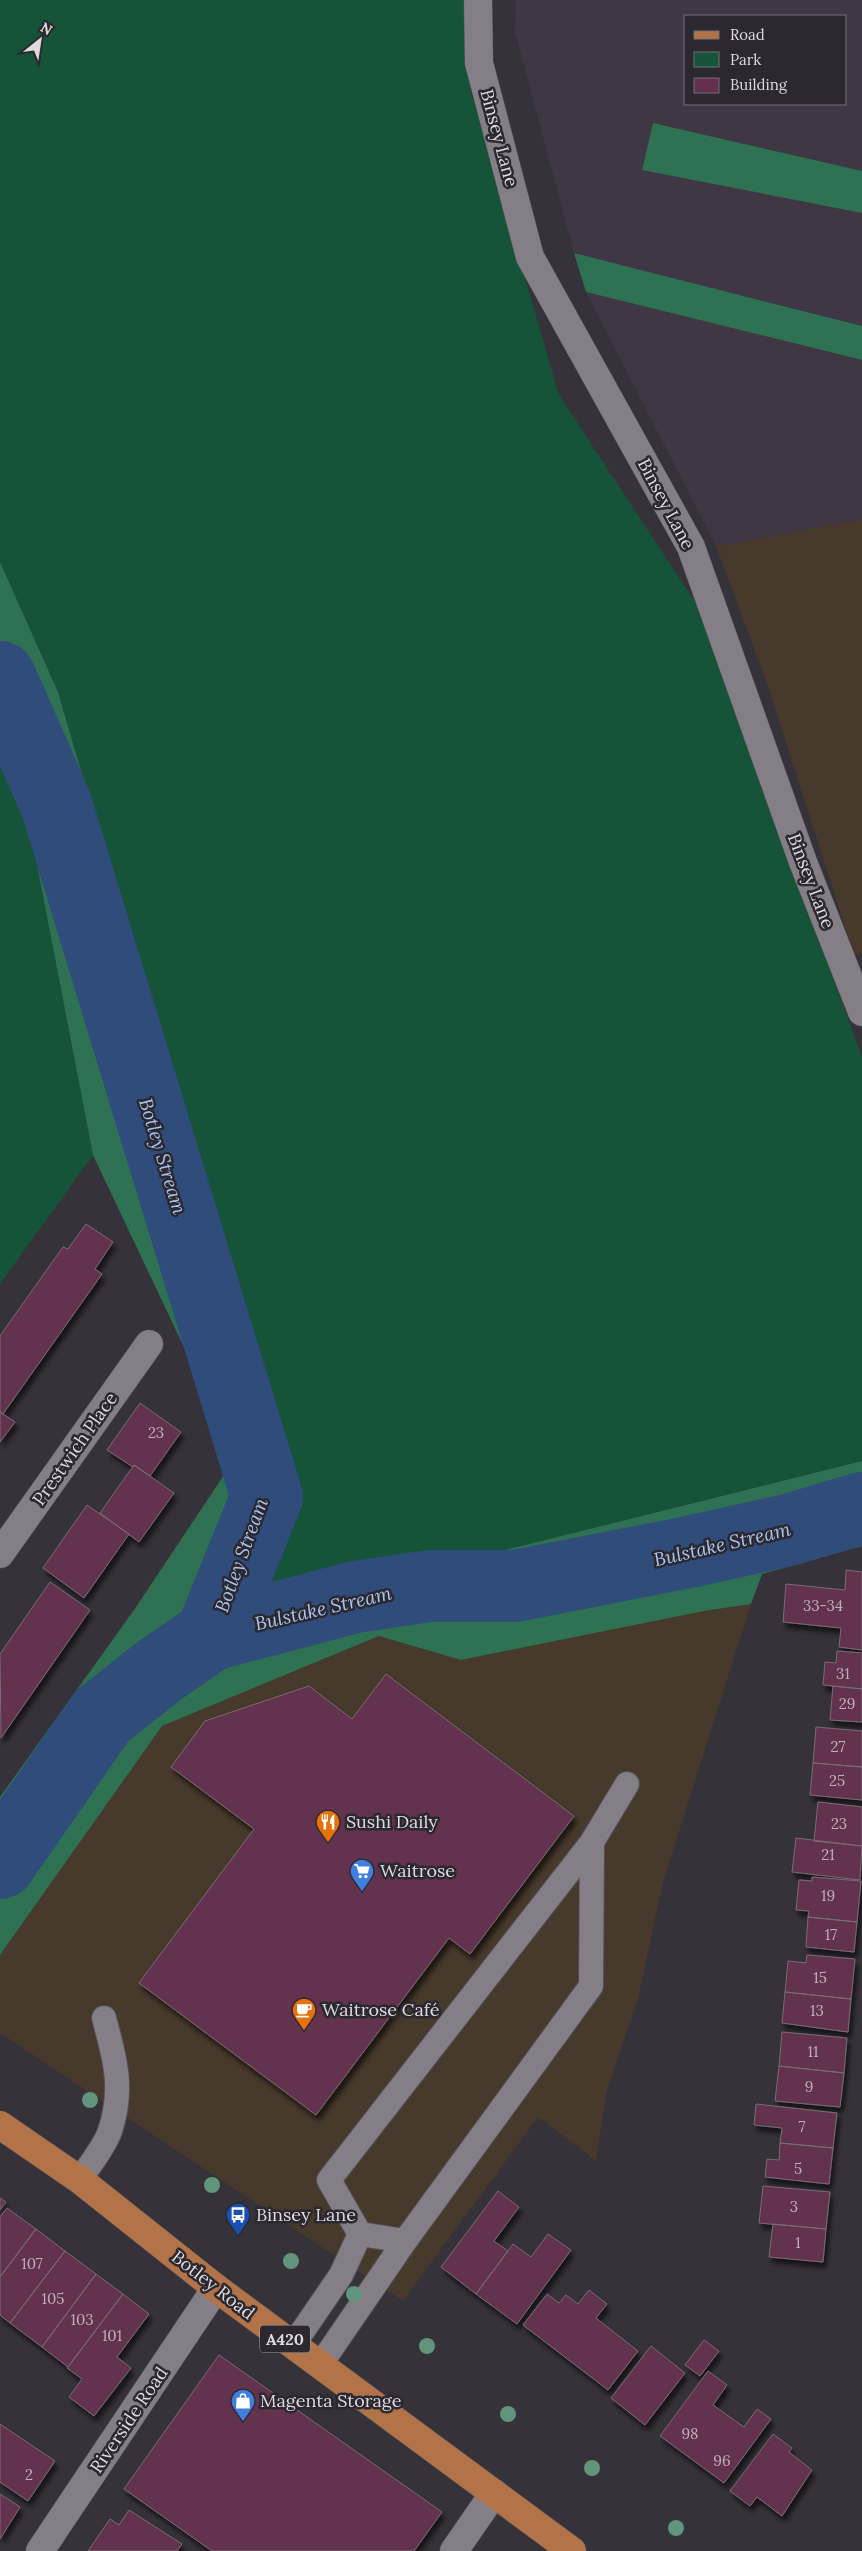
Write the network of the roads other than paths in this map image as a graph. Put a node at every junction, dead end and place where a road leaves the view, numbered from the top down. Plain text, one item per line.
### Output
1 (478, 0) edge
2 (862, 1012) edge
3 (149, 1344) dead end
4 (0, 1554) edge
5 (627, 1784) dead end
6 (592, 1842) junction
7 (104, 2018) dead end
8 (0, 2125) edge
9 (80, 2180) junction
10 (360, 2234) junction
11 (405, 2240) junction
12 (216, 2288) junction
13 (293, 2345) junction
14 (320, 2365) junction
15 (494, 2493) junction
16 (40, 2551) edge
17 (454, 2551) edge
18 (572, 2551) edge

1 - 2 street, Binsey Lane
3 - 4 street, Prestwich Place
5 - 6 lane
6 - 10 lane
6 - 11 lane
7 - 9 lane
8 - 9 main road, Botley Road / A420
9 - 12 main road, Botley Road / A420
10 - 11 lane
10 - 13 lane
11 - 14 lane
12 - 13 main road, Botley Road / A420
12 - 16 street, Riverside Road
13 - 14 main road, Botley Road / A420
14 - 15 main road, Botley Road / A420
15 - 17 street
15 - 18 main road, Botley Road / A420

